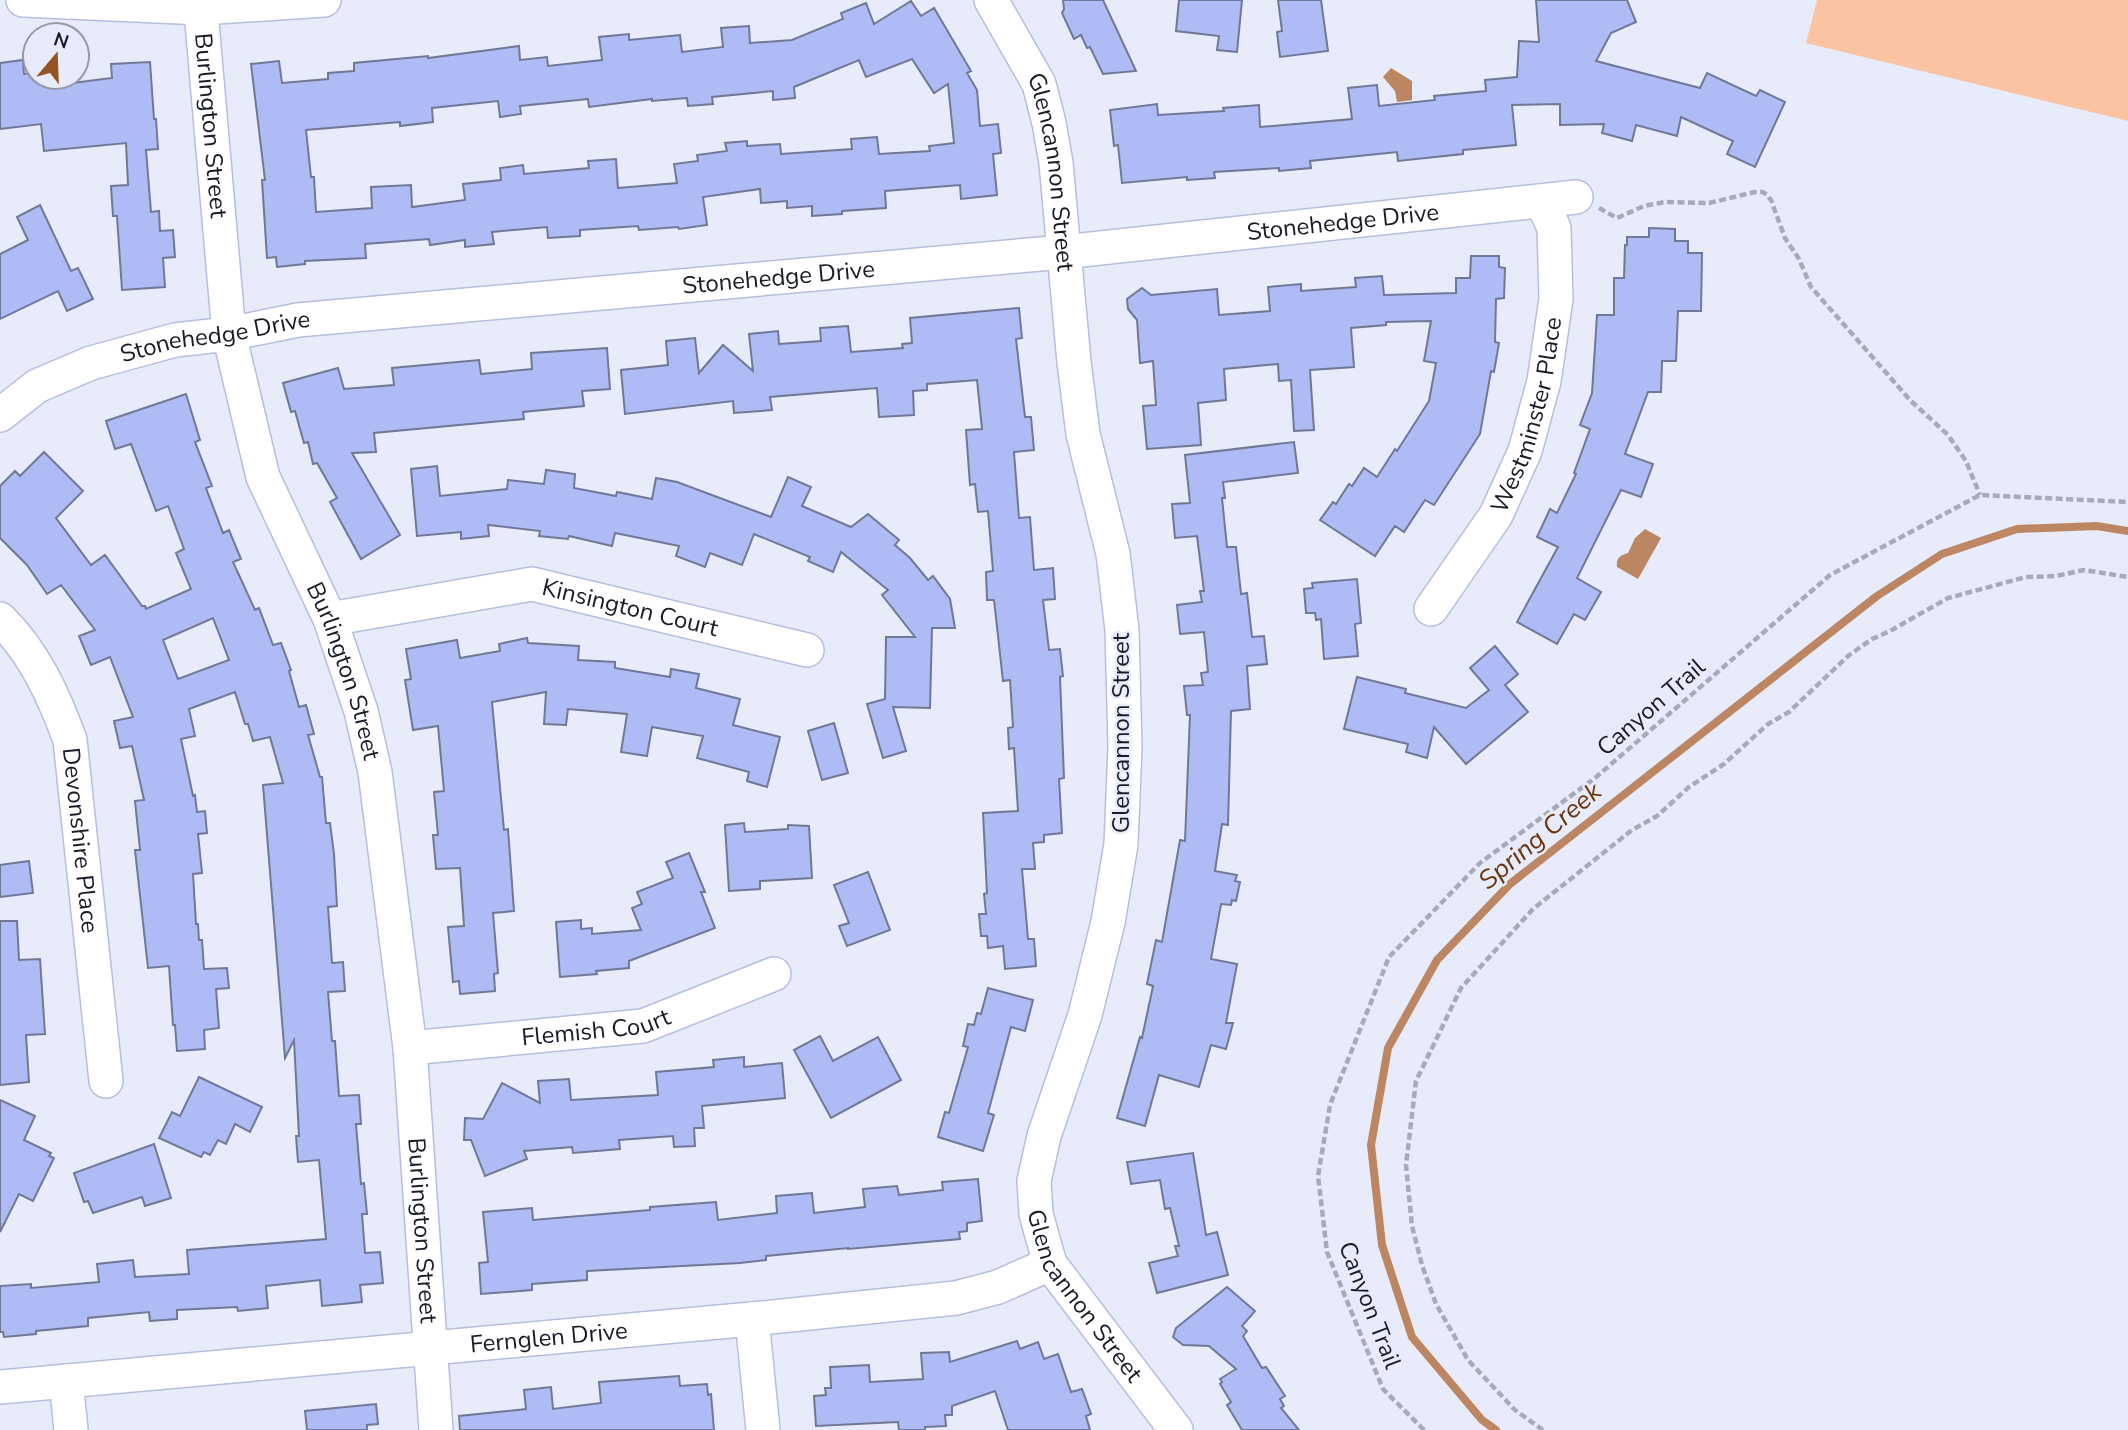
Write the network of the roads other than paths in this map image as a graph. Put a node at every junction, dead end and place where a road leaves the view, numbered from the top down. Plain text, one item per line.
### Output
1 (23, 0) edge
2 (324, 0) edge
3 (991, 0) edge
4 (201, 4) edge
5 (1576, 197) road end
6 (1542, 201) junction
7 (1063, 252) junction
8 (229, 334) junction
9 (0, 415) edge
10 (1431, 609) dead end
11 (0, 619) edge
12 (330, 619) junction
13 (807, 650) dead end
14 (774, 974) dead end
15 (410, 1048) junction
16 (106, 1081) dead end
17 (1050, 1264) junction
18 (752, 1319) junction
19 (430, 1348) junction
20 (66, 1381) junction
21 (0, 1387) edge
22 (72, 1430) edge
23 (436, 1430) edge
24 (762, 1430) edge
25 (1176, 1430) edge

1 - 4 street
2 - 4 street
3 - 7 street, Glencannon Street
4 - 8 street, Burlington Street
5 - 6 street, Stonehedge Drive
6 - 7 street, Stonehedge Drive
6 - 10 street, Westminster Place
7 - 8 street, Stonehedge Drive
7 - 17 street, Glencannon Street
8 - 9 street, Stonehedge Drive
8 - 12 street, Burlington Street
11 - 16 street, Devonshire Place
12 - 13 street, Kinsington Court
12 - 15 street, Burlington Street
14 - 15 street, Flemish Court
15 - 19 street, Burlington Street
17 - 18 street, Fernglen Drive
17 - 25 street, Glencannon Street
18 - 19 street, Fernglen Drive
18 - 24 street
19 - 20 street, Fernglen Drive
19 - 23 street, Burlington Street
20 - 21 street, Fernglen Drive
20 - 22 street

